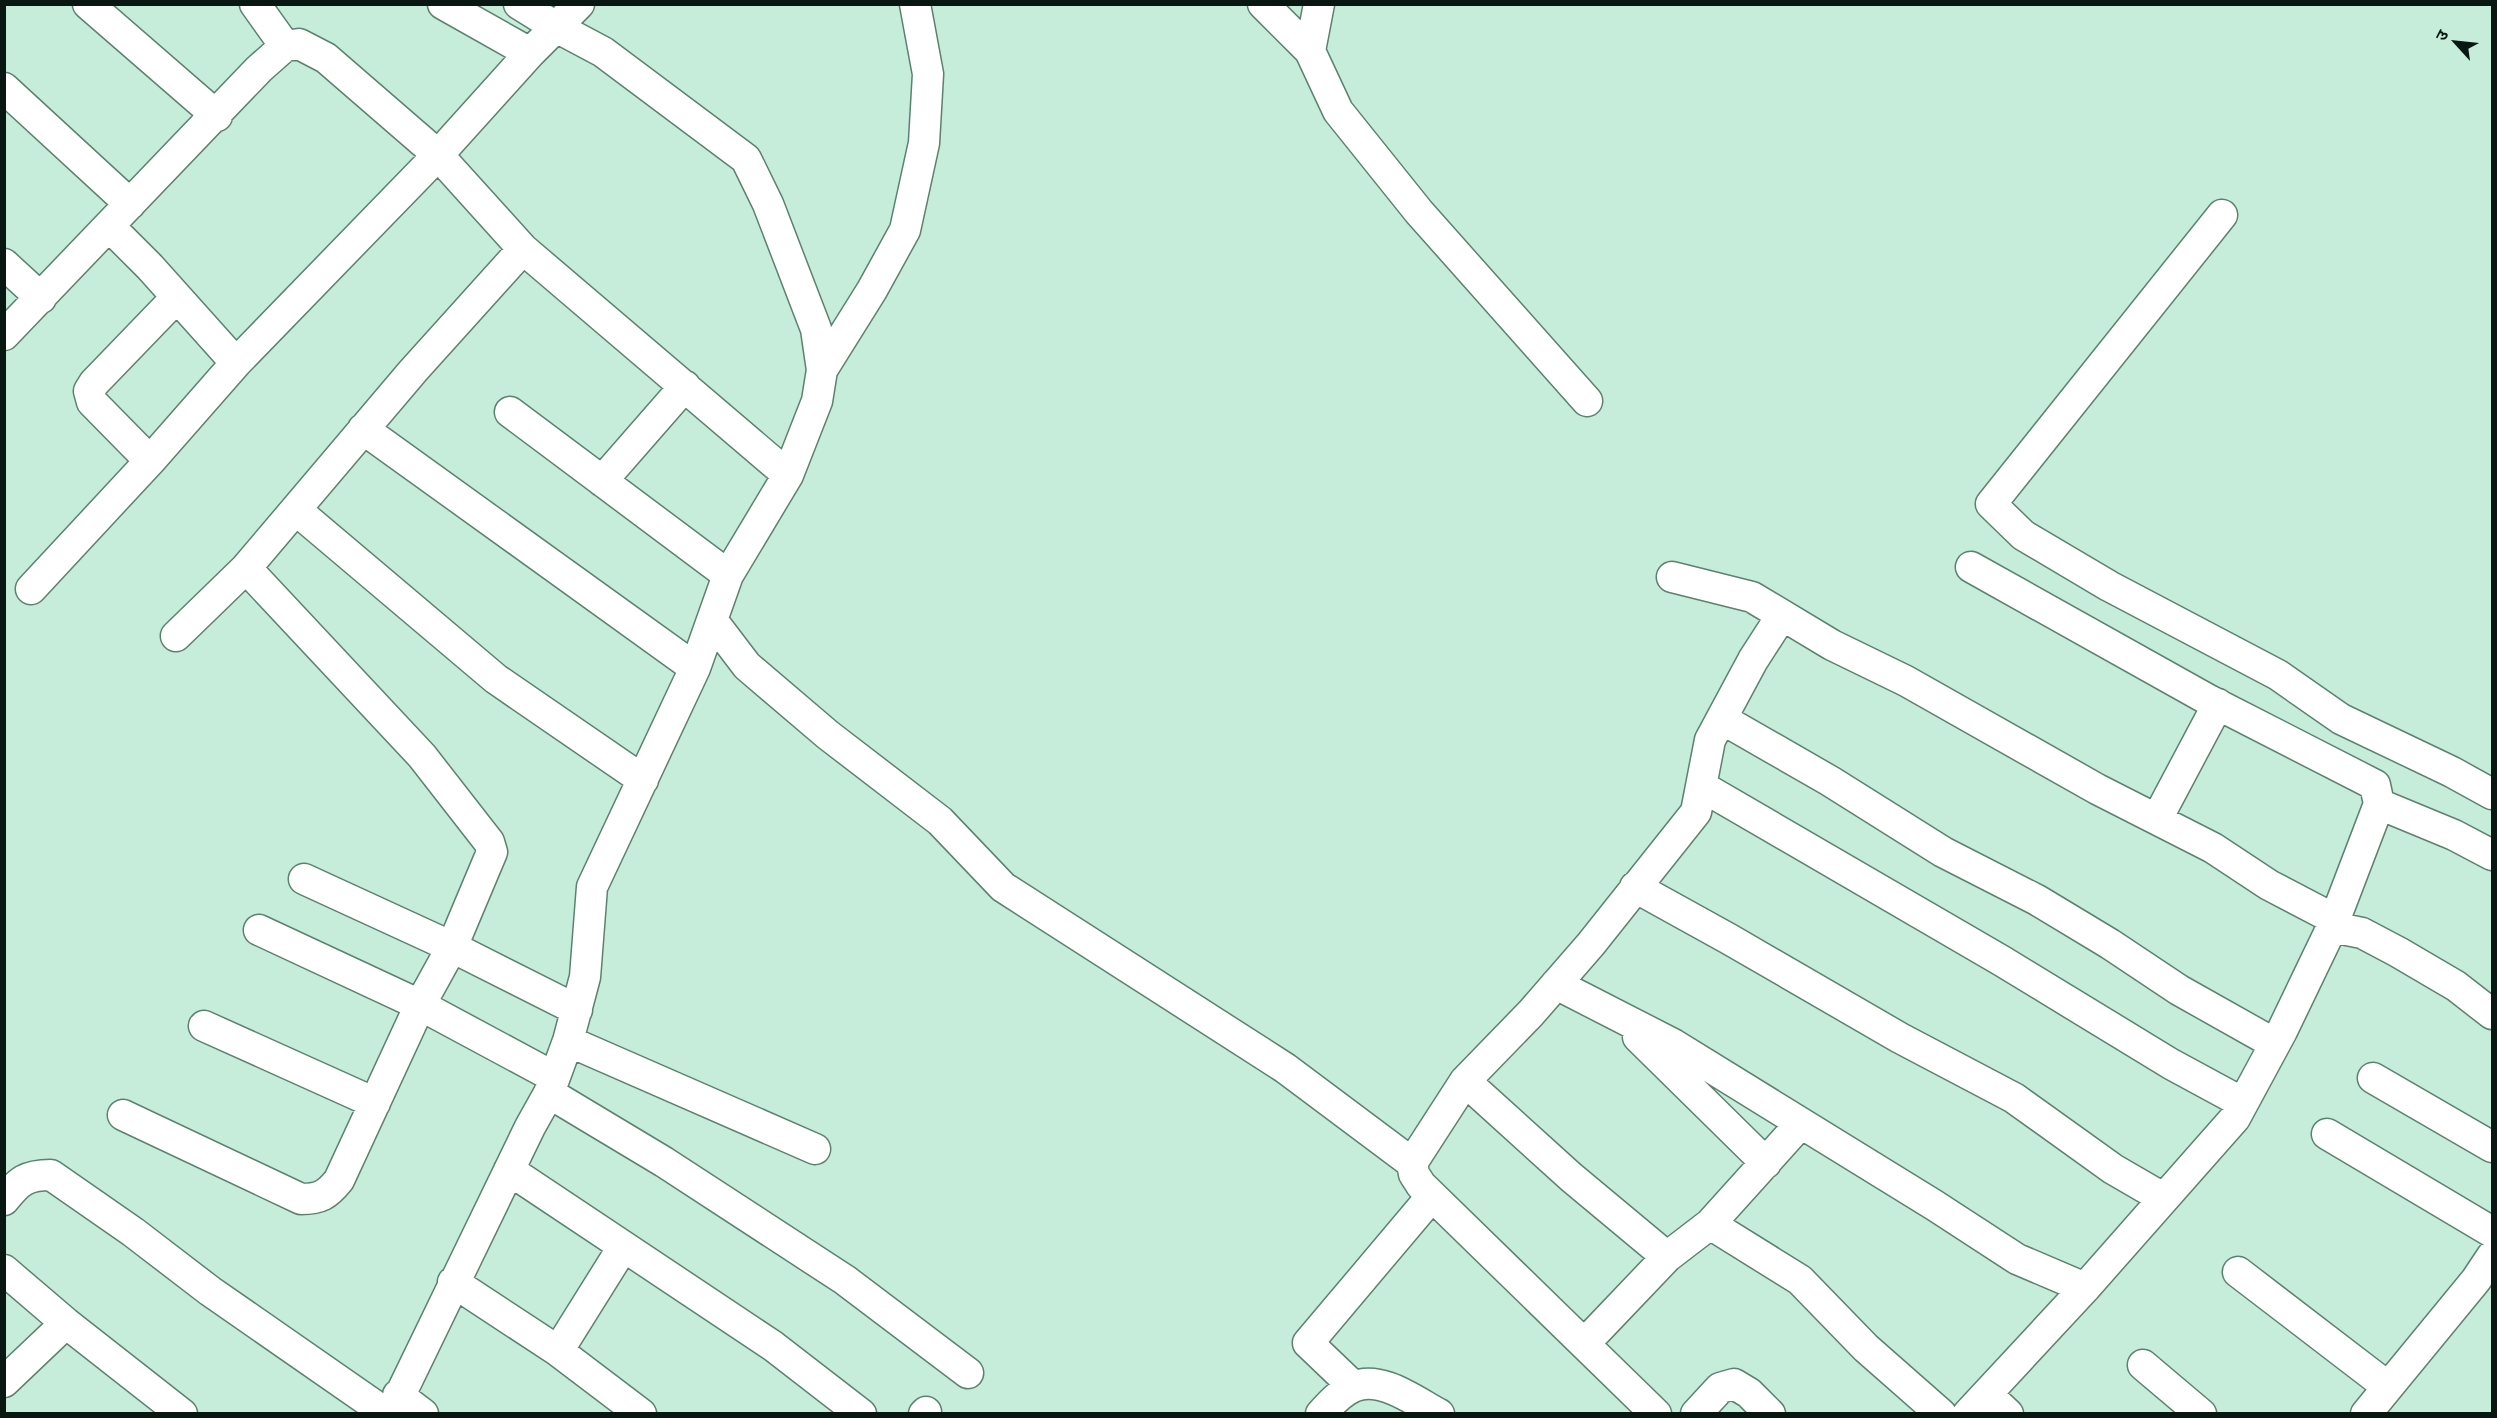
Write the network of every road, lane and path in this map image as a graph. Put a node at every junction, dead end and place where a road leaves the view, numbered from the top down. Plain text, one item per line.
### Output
1 (88, 4) edge
2 (255, 4) edge
3 (443, 4) edge
4 (519, 4) edge
5 (579, 4) edge
6 (915, 4) edge
7 (1263, 4) edge
8 (1319, 4) edge
9 (556, 27) junction
10 (285, 46) junction
11 (1310, 51) junction
12 (530, 52) junction
13 (4, 88) edge
14 (217, 116) junction
15 (438, 155) junction
16 (130, 204) junction
17 (2222, 215) dead end
18 (109, 226) junction
19 (523, 249) junction
20 (4, 264) edge
21 (177, 297) junction
22 (41, 298) junction
23 (4, 335) edge
24 (236, 363) junction
25 (822, 370) junction
26 (685, 386) junction
27 (1587, 401) dead end
28 (510, 412) dead end
29 (363, 429) junction
30 (150, 460) junction
31 (788, 475) junction
32 (602, 481) junction
33 (296, 510) junction
34 (1971, 567) dead end
35 (246, 568) junction
36 (728, 575) junction
37 (1672, 577) dead end
38 (31, 589) dead end
39 (1782, 615) junction
40 (712, 620) junction
41 (176, 636) dead end
42 (695, 668) junction
43 (2218, 704) junction
44 (1722, 719) junction
45 (643, 780) junction
46 (1701, 786) junction
47 (2493, 794) edge
48 (2379, 804) junction
49 (2157, 819) junction
50 (2493, 855) edge
51 (304, 879) dead end
52 (1635, 888) junction
53 (2333, 923) junction
54 (259, 930) dead end
55 (452, 947) junction
56 (1556, 984) junction
57 (420, 1005) junction
58 (577, 1010) junction
59 (1614, 1014) junction
60 (2493, 1014) edge
61 (204, 1026) dead end
62 (568, 1041) junction
63 (2275, 1044) junction
64 (2373, 1078) dead end
65 (1465, 1080) junction
66 (551, 1085) junction
67 (375, 1103) junction
68 (2243, 1103) junction
69 (123, 1115) dead end
70 (1801, 1123) junction
71 (2326, 1134) dead end
72 (2493, 1147) edge
73 (815, 1149) dead end
74 (1412, 1162) junction
75 (1766, 1163) junction
76 (508, 1170) junction
77 (1432, 1196) junction
78 (2163, 1198) junction
79 (4, 1200) edge
80 (1710, 1224) junction
81 (2493, 1232) edge
82 (623, 1247) junction
83 (2493, 1256) edge
84 (1667, 1257) junction
85 (4, 1270) edge
86 (2238, 1272) dead end
87 (453, 1282) junction
88 (2085, 1288) junction
89 (66, 1323) junction
90 (1585, 1343) junction
91 (558, 1351) junction
92 (2143, 1365) dead end
93 (968, 1372) dead end
94 (4, 1382) edge
95 (1353, 1386) junction
96 (2388, 1387) junction
97 (392, 1407) edge
98 (1988, 1407) edge
99 (182, 1413) edge
100 (423, 1413) edge
101 (641, 1413) edge
102 (861, 1413) edge
103 (1321, 1413) edge
104 (1439, 1413) edge
105 (1656, 1413) edge
106 (1695, 1413) edge
107 (1770, 1413) edge
108 (1941, 1413) edge
109 (2201, 1413) edge
110 (2366, 1413) edge

1 - 14 street
2 - 10 street
3 - 12 street
4 - 9 street
5 - 9 street
6 - 25 street
7 - 11 street
8 - 11 street
9 - 12 street
9 - 25 street
10 - 14 street
10 - 15 street
11 - 27 street
12 - 15 street
13 - 16 street
14 - 16 street
15 - 19 street
15 - 24 street
16 - 18 street
17 - 47 street
18 - 21 street
18 - 22 street
19 - 26 street
19 - 29 street
20 - 22 street
21 - 24 street
21 - 30 street
22 - 23 street
24 - 30 street
25 - 31 street
26 - 31 street
26 - 32 street
28 - 32 street
29 - 33 street
29 - 42 street
30 - 38 street
31 - 36 street
32 - 36 street
33 - 35 street
33 - 45 street
34 - 43 street
35 - 41 street
35 - 55 street
36 - 40 street
37 - 39 street
39 - 44 street
39 - 49 street
40 - 42 street
40 - 74 street
42 - 45 street
43 - 48 street
43 - 49 street
44 - 46 street
44 - 63 street
45 - 58 street
46 - 52 street
46 - 68 street
48 - 50 street
48 - 53 street
49 - 53 street
51 - 55 street
52 - 56 street
52 - 78 street
53 - 60 street
53 - 63 street
54 - 57 street
55 - 57 street
55 - 58 street
56 - 59 street
56 - 65 street
57 - 66 street
57 - 67 street
58 - 62 street
59 - 70 street
59 - 75 street
61 - 67 street
62 - 66 street
62 - 73 street
63 - 68 street
64 - 72 street
65 - 74 street
65 - 84 street
66 - 76 street
66 - 93 street
67 - 69 street
68 - 78 street
70 - 75 street
70 - 88 street
71 - 81 street
74 - 77 street
75 - 80 street
76 - 82 street
76 - 87 street
77 - 90 street
77 - 95 street
78 - 88 street
79 - 97 street
80 - 84 street
80 - 108 street
82 - 91 street
82 - 102 street
83 - 96 street
84 - 90 street
85 - 89 street
86 - 96 street
87 - 91 street
87 - 97 street
88 - 98 street
89 - 94 street
89 - 99 street
90 - 105 street
91 - 101 street
92 - 109 street
95 - 103 street
95 - 104 street
96 - 110 street
97 - 100 street
106 - 107 street

